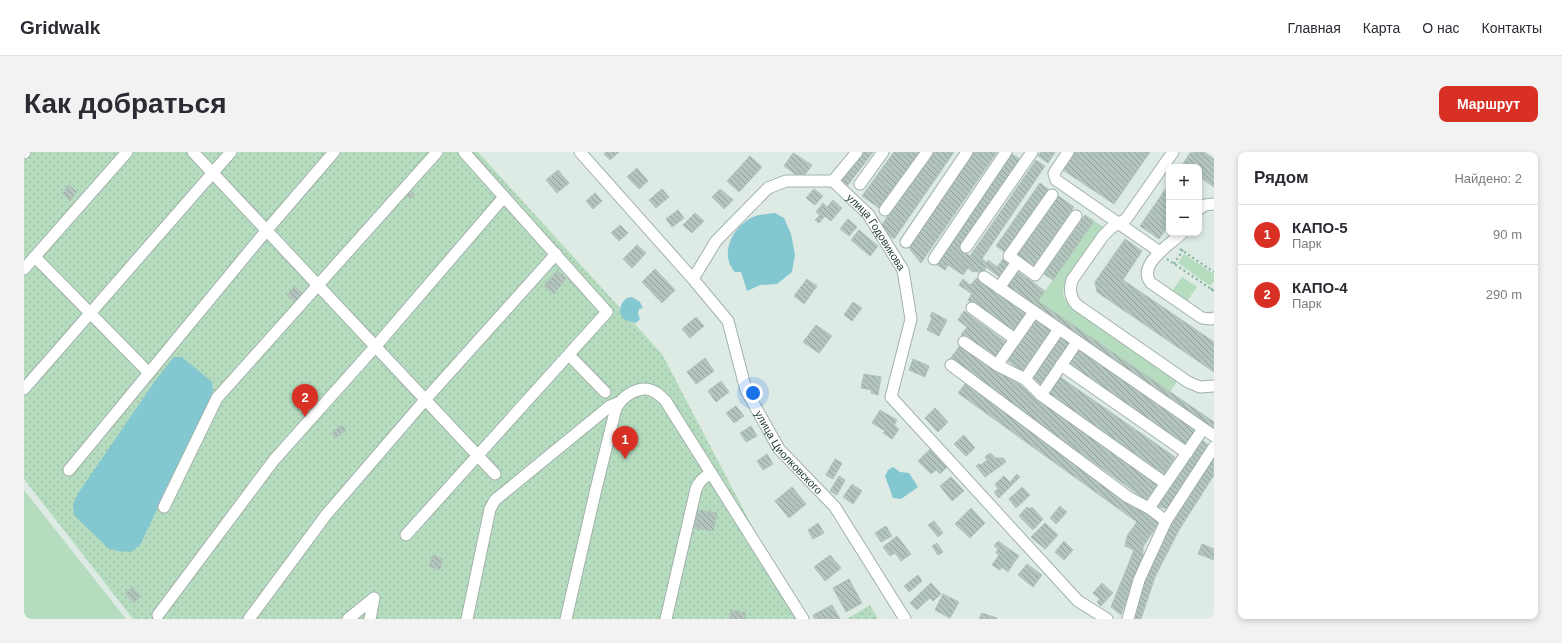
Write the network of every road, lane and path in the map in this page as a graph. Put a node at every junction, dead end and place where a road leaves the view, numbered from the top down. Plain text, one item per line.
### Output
1 (127, 152) edge
2 (193, 152) edge
3 (231, 152) edge
4 (334, 152) edge
5 (437, 152) edge
6 (464, 152) edge
7 (580, 152) edge
8 (857, 152) edge
9 (883, 152) edge
10 (927, 152) edge
11 (967, 152) edge
12 (1006, 152) edge
13 (1032, 152) edge
14 (1068, 152) edge
15 (1173, 152) edge
16 (212, 173) junction
17 (833, 182) junction
18 (860, 184) dead end
19 (1052, 195) dead end
20 (504, 197) junction
21 (1214, 204) edge
22 (1202, 207) edge
23 (885, 210) dead end
24 (1076, 216) dead end
25 (1119, 223) junction
26 (266, 231) junction
27 (1179, 236) edge
28 (906, 242) dead end
29 (1172, 243) junction
30 (966, 247) dead end
31 (1183, 250) junction
32 (1160, 252) junction
33 (556, 254) junction
34 (35, 257) junction
35 (934, 259) dead end
36 (1017, 262) junction
37 (1174, 264) junction
38 (24, 269) edge
39 (1214, 272) edge
40 (984, 277) dead end
41 (693, 279) junction
42 (318, 286) junction
43 (1214, 286) edge
44 (999, 288) junction
45 (1211, 290) junction
46 (1214, 292) edge
47 (972, 308) dead end
48 (91, 312) junction
49 (1034, 312) junction
50 (1214, 318) edge
51 (1059, 329) junction
52 (1015, 338) junction
53 (964, 342) dead end
54 (1077, 342) junction
55 (375, 347) junction
56 (569, 355) junction
57 (951, 365) dead end
58 (997, 365) junction
59 (1061, 365) junction
60 (149, 373) junction
61 (1025, 379) junction
62 (1214, 386) edge
63 (24, 389) edge
64 (605, 392) dead end
65 (1041, 395) junction
66 (425, 400) junction
67 (620, 402) junction
68 (1203, 429) junction
69 (1214, 436) edge
70 (1214, 447) edge
71 (1187, 453) junction
72 (477, 456) junction
73 (69, 470) dead end
74 (711, 473) junction
75 (495, 474) dead end
76 (1166, 483) junction
77 (164, 507) dead end
78 (1148, 508) junction
79 (1166, 521) junction
80 (406, 535) dead end
81 (158, 615) dead end
82 (249, 619) edge
83 (348, 619) edge
84 (370, 619) edge
85 (467, 619) edge
86 (566, 619) edge
87 (666, 619) edge
88 (803, 619) edge
89 (905, 619) edge
90 (1107, 619) edge
91 (1128, 619) edge

1 - 34 street
2 - 16 street
3 - 16 street
4 - 26 street
5 - 42 street
6 - 20 street
7 - 41 street, улица Циолковского
8 - 17 street
9 - 18 street
10 - 23 street
11 - 28 street
12 - 35 street
13 - 30 street
14 - 25 street
15 - 25 street
16 - 26 street
16 - 48 street
17 - 41 street
17 - 90 street, улица Годовикова
19 - 36 street
20 - 33 street
20 - 55 street
21 - 22 street
24 - 36 street
25 - 32 street
25 - 62 street
26 - 42 street
26 - 60 street
27 - 29 street
29 - 31 path
29 - 32 street
31 - 37 path
31 - 39 path
32 - 37 path
32 - 50 street
33 - 56 street
33 - 66 street
34 - 38 street
34 - 48 street
36 - 44 street
37 - 45 path
40 - 44 street
41 - 89 street, улица Циолковского
42 - 55 street
42 - 77 street
43 - 45 path
44 - 49 street
45 - 46 path
47 - 52 street
48 - 60 street
48 - 63 street
49 - 51 street
49 - 52 street
51 - 54 street
51 - 61 street
52 - 58 street
53 - 58 street
54 - 59 street
54 - 68 street
55 - 66 street
55 - 81 street
56 - 64 street
56 - 72 street
57 - 78 street
58 - 61 street
59 - 65 street
59 - 71 street
60 - 73 street
61 - 65 street
65 - 76 street
66 - 72 street
66 - 82 street
67 - 74 street
67 - 85 street
67 - 86 street
68 - 69 street
68 - 71 street
70 - 79 street
71 - 76 street
72 - 75 street
72 - 80 street
74 - 87 street
74 - 88 street
76 - 78 street
78 - 79 street
79 - 91 street
83 - 84 street

